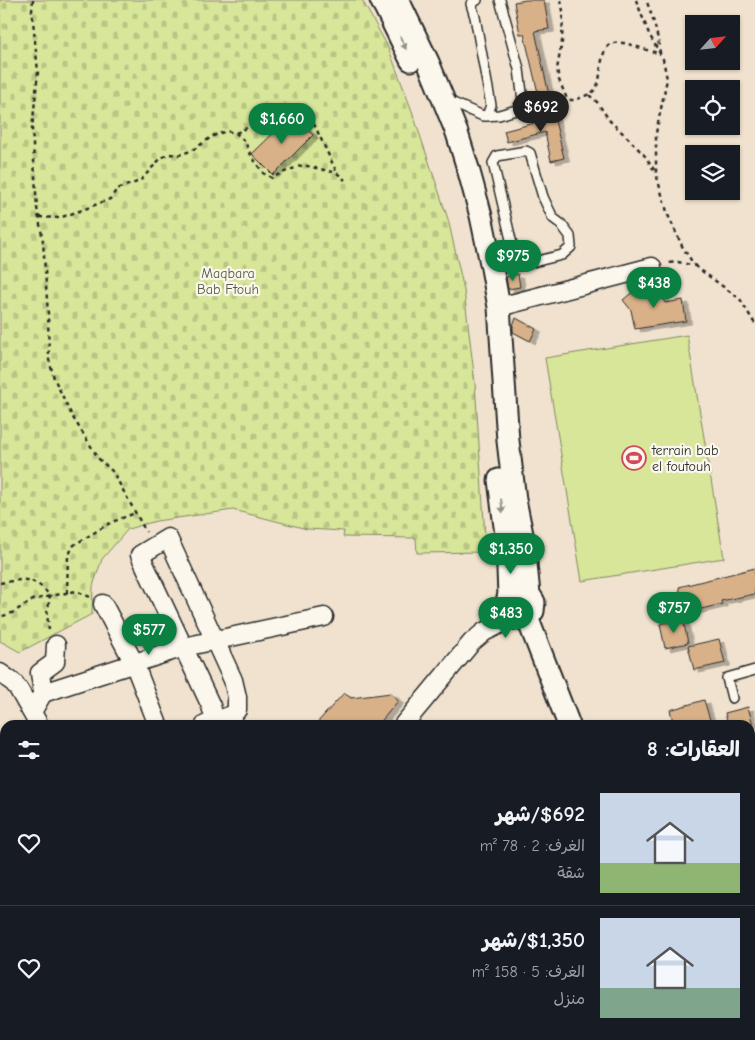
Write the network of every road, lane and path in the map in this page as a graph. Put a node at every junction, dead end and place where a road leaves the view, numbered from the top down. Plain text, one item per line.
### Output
1 (33, 0) edge
2 (381, 0) edge
3 (398, 0) edge
4 (477, 0) edge
5 (500, 0) edge
6 (560, 0) edge
7 (636, 0) edge
8 (646, 0) edge
9 (660, 53) junction
10 (589, 95) junction
11 (443, 99) junction
12 (487, 116) junction
13 (236, 133) junction
14 (451, 136) junction
15 (337, 173) junction
16 (656, 174) junction
17 (345, 180) dead end
18 (39, 217) junction
19 (695, 266) junction
20 (652, 267) joint
21 (492, 268) junction
22 (499, 306) junction
23 (755, 324) edge
24 (135, 513) junction
25 (154, 547) junction
26 (0, 583) edge
27 (67, 592) junction
28 (50, 596) junction
29 (102, 604) joint
30 (517, 605) junction
31 (0, 617) edge
32 (324, 617) dead end
33 (214, 640) junction
34 (56, 644) joint
35 (184, 647) junction
36 (134, 663) junction
37 (755, 670) edge
38 (0, 673) edge
39 (43, 693) junction
40 (732, 698) dead end
41 (35, 718) edge
42 (156, 720) edge
43 (210, 720) edge
44 (218, 720) edge
45 (407, 720) edge
46 (566, 720) edge

1 - 18 path
2 -> 14 street
3 - 11 street
4 - 12 lane
5 - 12 lane
6 - 10 path
7 - 9 path
8 - 9 path
9 - 10 path
9 - 16 path
10 - 16 path
11 - 12 lane
11 - 14 street
13 - 15 path
13 - 15 path
13 - 18 path
14 - 21 street
15 - 17 path
16 - 19 path
18 - 24 path
19 - 20 path
19 - 23 path
20 - 22 street
21 - 21 lane
21 - 22 street
21 -> 30 street
22 - 30 street
24 - 25 path
24 - 27 path
25 - 33 street
25 - 35 street
26 - 28 path
27 - 28 path
27 - 29 path
28 - 31 path
28 - 34 path
29 - 36 street
30 - 45 street
30 - 46 street
32 - 33 street
33 - 35 street
33 - 44 street
34 - 39 street
35 - 36 street
35 - 43 street
36 - 39 street
36 - 42 street
37 - 40 lane
38 - 41 street
39 - 41 street

